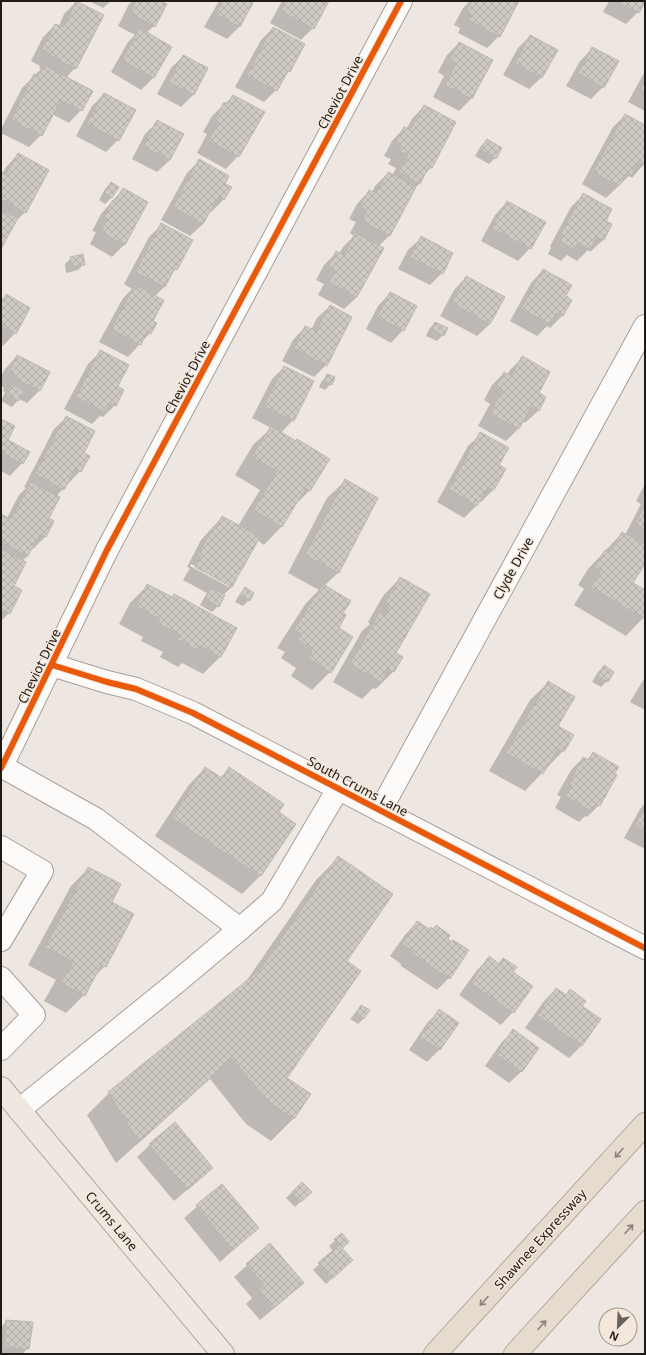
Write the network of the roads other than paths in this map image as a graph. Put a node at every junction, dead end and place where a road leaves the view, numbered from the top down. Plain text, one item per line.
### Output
1 (401, 1) edge
2 (645, 326) edge
3 (52, 665) junction
4 (1, 767) edge
5 (338, 789) junction
6 (380, 811) junction
7 (1, 847) edge
8 (240, 929) junction
9 (1, 940) edge
10 (645, 948) edge
11 (1, 978) edge
12 (1, 1049) edge
13 (1, 1088) edge
14 (19, 1110) junction
15 (645, 1124) edge
16 (645, 1212) edge
17 (223, 1354) edge
18 (435, 1354) edge
19 (515, 1354) edge

1 - 3 street, Cheviot Drive
2 - 6 street, Clyde Drive
3 - 4 street, Cheviot Drive
3 - 5 street, South Crums Lane
4 - 8 street
5 - 6 street, South Crums Lane
5 - 8 street
6 - 10 street, South Crums Lane
7 - 9 street
8 - 14 street
11 - 12 street
13 - 14 main road, Crums Lane
14 - 17 main road, Crums Lane
15 -> 18 highway, Shawnee Expressway
19 -> 16 highway

